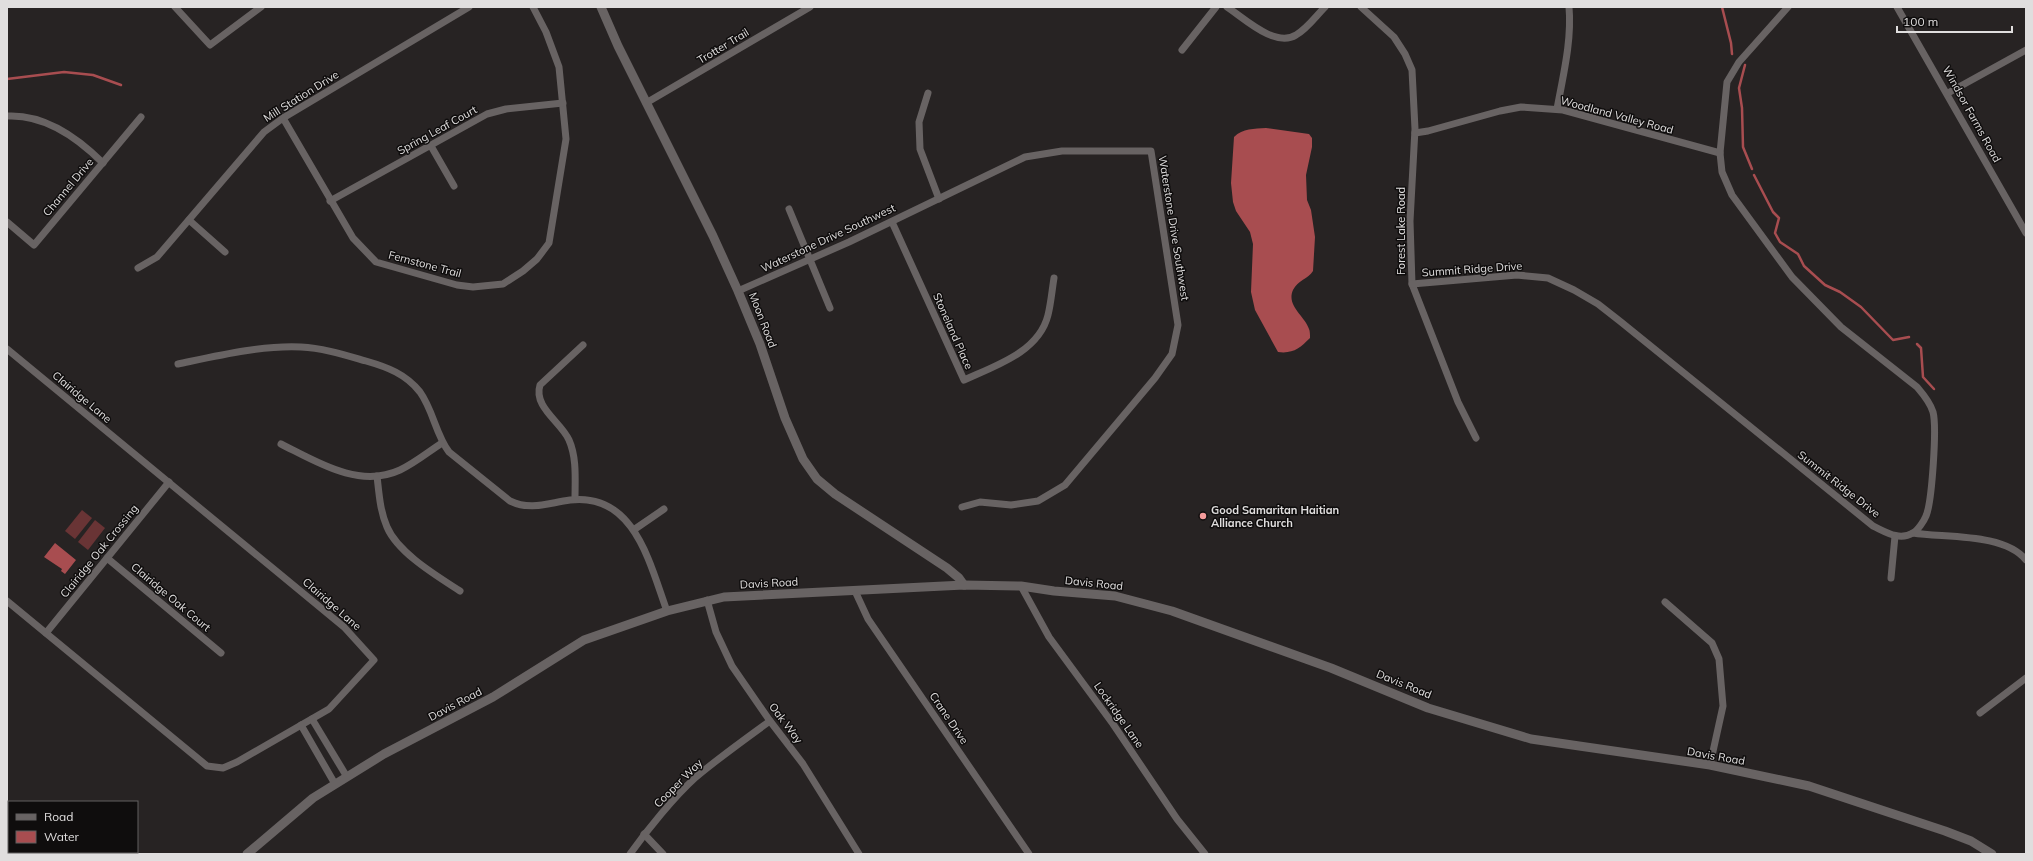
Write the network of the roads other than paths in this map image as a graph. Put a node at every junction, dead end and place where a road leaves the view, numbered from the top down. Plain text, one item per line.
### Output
1 (175, 7) edge
2 (260, 7) edge
3 (469, 7) edge
4 (533, 7) edge
5 (601, 7) edge
6 (810, 7) edge
7 (1216, 7) edge
8 (1228, 7) edge
9 (1325, 7) edge
10 (1361, 7) edge
11 (1569, 7) edge
12 (1788, 7) edge
13 (1897, 7) edge
14 (1182, 50) dead end
15 (2026, 50) edge
16 (928, 93) dead end
17 (1948, 93) junction
18 (563, 103) junction
19 (646, 103) junction
20 (1557, 109) junction
21 (7, 116) edge
22 (141, 118) dead end
23 (283, 118) junction
24 (1415, 133) junction
25 (431, 146) junction
26 (1720, 153) junction
27 (103, 163) junction
28 (454, 186) dead end
29 (939, 199) junction
30 (330, 201) junction
31 (789, 209) dead end
32 (189, 220) junction
33 (7, 222) edge
34 (892, 222) junction
35 (2026, 233) edge
36 (225, 252) dead end
37 (810, 259) junction
38 (138, 268) dead end
39 (1054, 278) dead end
40 (1412, 284) junction
41 (738, 291) junction
42 (830, 308) dead end
43 (583, 345) dead end
44 (7, 348) edge
45 (178, 364) dead end
46 (1476, 438) dead end
47 (442, 443) junction
48 (281, 444) dead end
49 (377, 476) junction
50 (169, 482) junction
51 (575, 499) junction
52 (962, 507) dead end
53 (664, 509) dead end
54 (635, 529) junction
55 (1913, 533) junction
56 (1895, 536) junction
57 (107, 558) junction
58 (2026, 560) edge
59 (1891, 578) dead end
60 (964, 585) junction
61 (1022, 586) junction
62 (460, 591) dead end
63 (855, 591) junction
64 (707, 600) junction
65 (7, 602) edge
66 (1665, 602) dead end
67 (667, 611) junction
68 (46, 634) junction
69 (221, 653) dead end
70 (2026, 678) edge
71 (1980, 713) dead end
72 (312, 719) junction
73 (770, 722) junction
74 (301, 725) junction
75 (1710, 765) junction
76 (347, 777) junction
77 (335, 784) junction
78 (644, 834) junction
79 (247, 854) edge
80 (630, 854) edge
81 (663, 854) edge
82 (859, 854) edge
83 (1029, 854) edge
84 (1205, 854) edge
85 (1992, 854) edge

1 - 2 street
3 - 23 street, Mill Station Drive
4 - 18 street, Fernstone Trail
5 - 19 street, Moon Road
6 - 19 street, Trotter Trail
7 - 14 street
8 - 9 street
10 - 24 street, Forest Lake Road
11 - 20 street
12 - 26 street
13 - 17 street, Windsor Farms Road
15 - 17 street
16 - 29 street
17 - 35 street, Windsor Farms Road
18 - 25 street, Spring Leaf Court
18 - 30 street, Fernstone Trail
19 - 41 street, Moon Road
20 - 24 street, Woodland Valley Road
20 - 26 street, Woodland Valley Road
21 - 27 street
22 - 27 street, Channel Drive
23 - 30 street, Fernstone Trail
23 - 32 street, Mill Station Drive
24 - 40 street, Forest Lake Road
25 - 28 street
25 - 30 street, Spring Leaf Court
26 - 55 street
27 - 33 street, Channel Drive
29 - 34 street, Waterstone Drive Southwest
29 - 52 street, Waterstone Drive Southwest
31 - 37 street
32 - 36 street
32 - 38 street, Mill Station Drive
34 - 37 street, Waterstone Drive Southwest
34 - 39 street, Stoneland Place
37 - 41 street, Waterstone Drive Southwest
37 - 42 street
40 - 46 street, Forest Lake Road
40 - 56 street, Summit Ridge Drive
41 - 60 street, Moon Road
43 - 51 street
44 - 50 street, Clairidge Lane
45 - 47 street
47 - 49 street
47 - 51 street
48 - 49 street
49 - 62 street
50 - 57 street, Clairidge Oak Crossing
50 - 72 street, Clairidge Lane
51 - 54 street
53 - 54 street
54 - 67 street
55 - 56 street
55 - 58 street
56 - 59 street
57 - 68 street, Clairidge Oak Crossing
57 - 69 street, Clairidge Oak Court
60 - 61 street, Davis Road
60 - 63 street, Davis Road
61 - 75 street, Davis Road
61 - 84 street, Lockridge Lane
63 - 64 street, Davis Road
63 - 83 street, Crane Drive
64 - 67 street, Davis Road
64 - 73 street, Oak Way
65 - 68 street, Clairidge Lane
66 - 75 street
67 - 76 street, Davis Road
68 - 74 street, Clairidge Lane
70 - 71 street
72 - 74 street, Clairidge Lane
72 - 76 street
73 - 78 street, Cooper Way
73 - 82 street, Oak Way
74 - 77 street
75 - 85 street, Davis Road
76 - 77 street, Davis Road
77 - 79 street, Davis Road
78 - 80 street, Cooper Way
78 - 81 street

